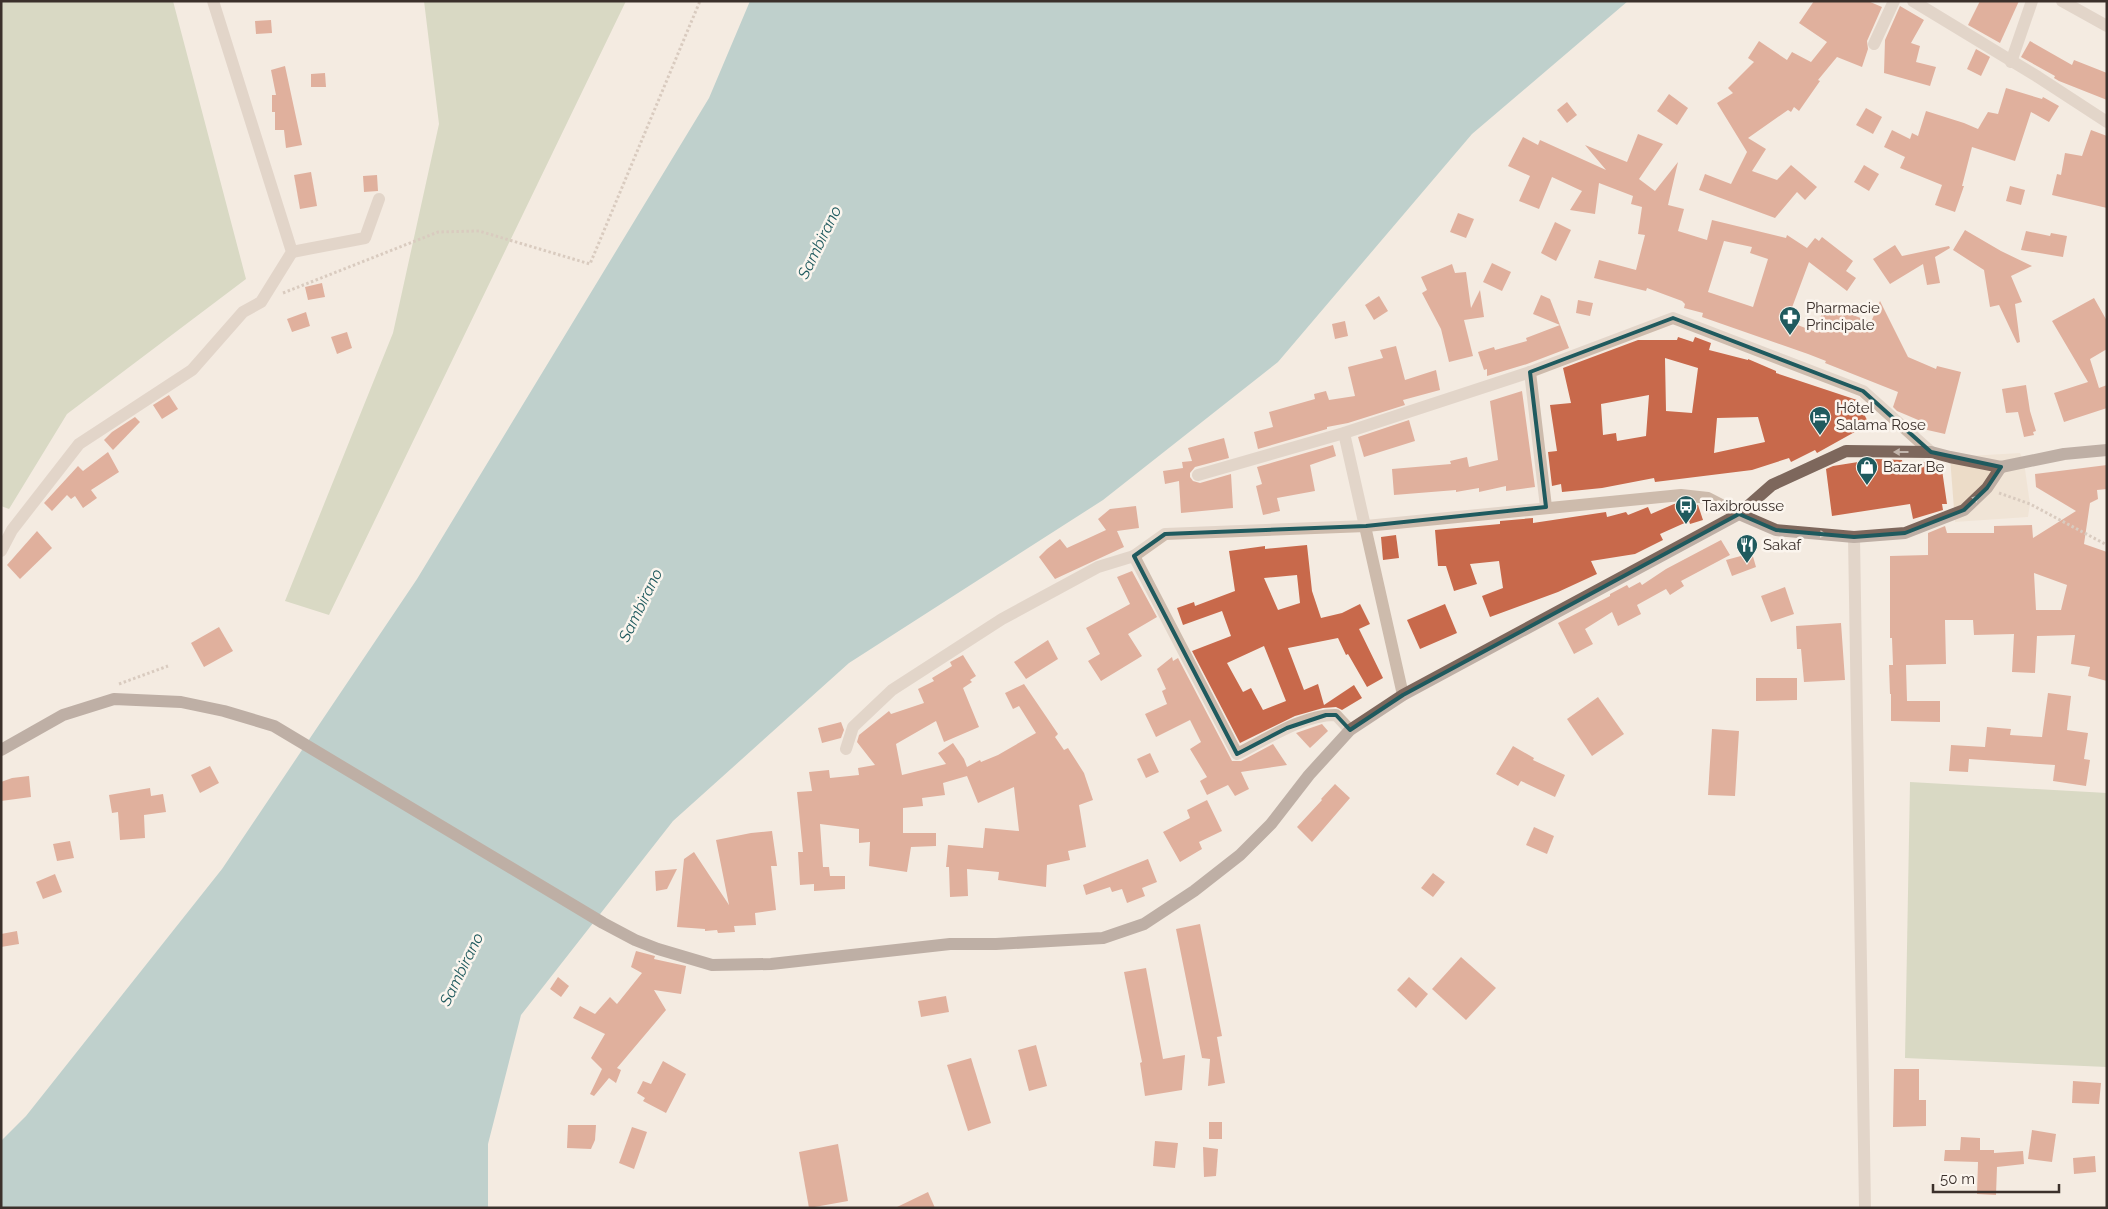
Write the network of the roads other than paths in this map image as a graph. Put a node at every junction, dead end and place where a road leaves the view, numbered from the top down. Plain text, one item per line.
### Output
1 (213, 1) edge
2 (1894, 1) edge
3 (1913, 1) edge
4 (2032, 1) edge
5 (2062, 1) edge
6 (2107, 26) edge
7 (1874, 44) dead end
8 (2011, 62) junction
9 (2107, 122) edge
10 (380, 199) dead end
11 (292, 252) junction
12 (1530, 372) junction
13 (1344, 433) junction
14 (2105, 448) edge
15 (1931, 452) junction
16 (2001, 467) junction
17 (1198, 475) dead end
18 (1546, 507) junction
19 (1739, 514) junction
20 (1366, 526) junction
21 (1854, 537) junction
22 (1, 551) edge
23 (1134, 556) junction
24 (1402, 695) junction
25 (1350, 730) junction
26 (846, 748) dead end
27 (1, 750) edge
28 (1865, 1208) edge

1 - 11 street
2 - 7 street
3 - 8 street
4 - 8 street
5 - 6 street
8 - 9 street
10 - 11 street
11 - 22 street
12 - 13 street
12 - 15 street
12 - 18 street
13 - 17 street
13 - 20 street
14 - 16 main road
15 - 16 main road
15 -> 19 main road
21 -> 16 main road
18 - 19 street
18 - 20 street
19 -> 21 main road
19 - 24 main road
20 - 23 street
20 - 24 street
21 - 28 street
23 - 25 street
23 - 26 street
24 - 25 main road
25 - 27 main road

